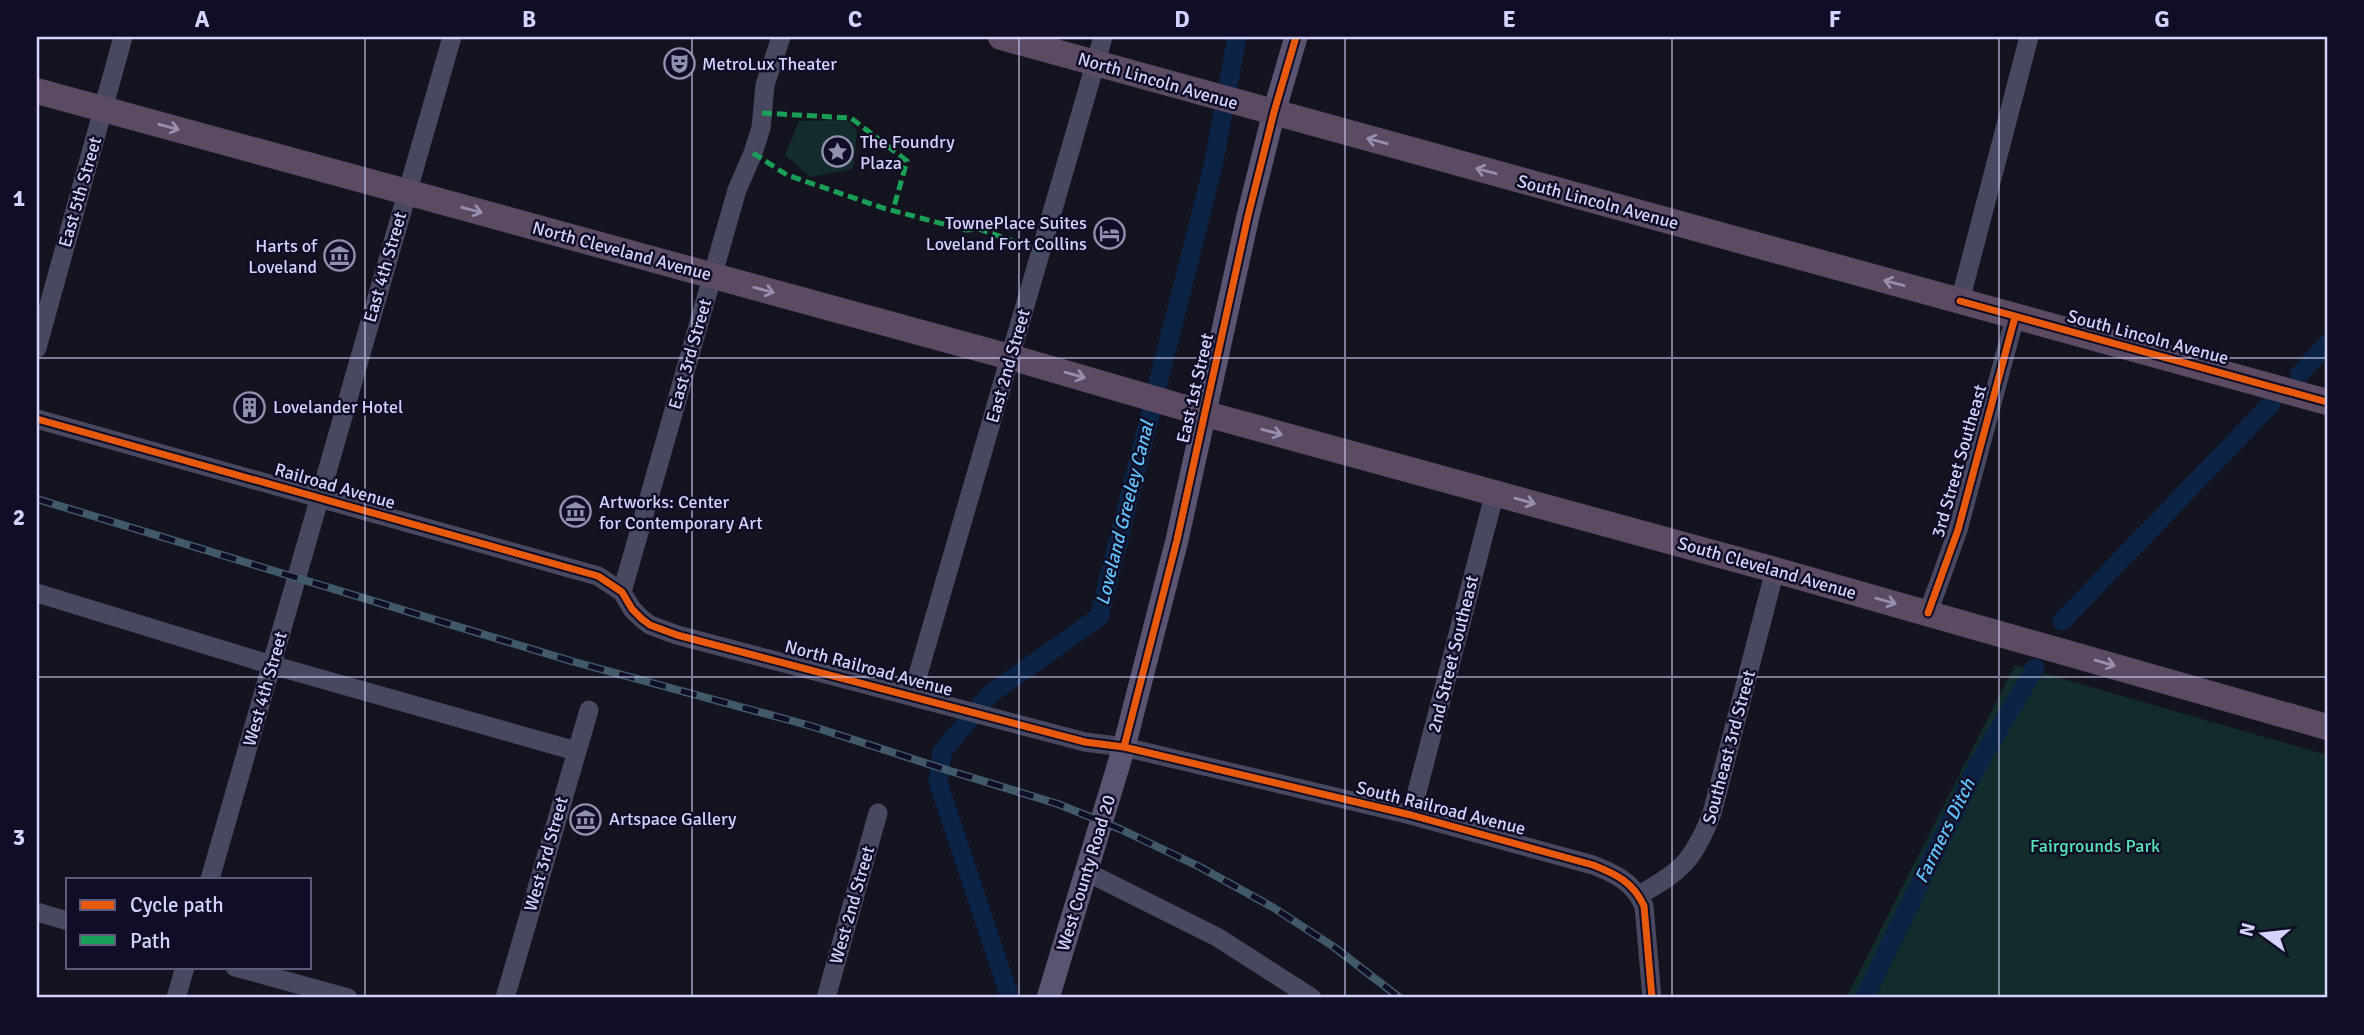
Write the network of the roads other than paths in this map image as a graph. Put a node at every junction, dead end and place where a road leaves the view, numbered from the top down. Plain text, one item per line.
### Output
1 (123, 37) edge
2 (452, 37) edge
3 (781, 37) edge
4 (1001, 37) edge
5 (1103, 37) edge
6 (1296, 37) edge
7 (2029, 37) edge
8 (1096, 63) junction
9 (37, 90) edge
10 (103, 109) junction
11 (1274, 112) junction
12 (406, 192) junction
13 (712, 276) junction
14 (1960, 301) junction
15 (2015, 317) junction
16 (37, 348) edge
17 (1010, 357) junction
18 (2327, 402) edge
19 (1206, 414) junction
20 (37, 419) edge
21 (1495, 492) junction
22 (320, 498) junction
23 (1775, 570) junction
24 (622, 592) junction
25 (37, 593) edge
26 (1928, 613) junction
27 (272, 665) junction
28 (912, 695) junction
29 (589, 710) dead end
30 (2327, 727) edge
31 (1124, 747) junction
32 (576, 751) junction
33 (878, 813) dead end
34 (1411, 816) junction
35 (1085, 871) junction
36 (210, 878) edge
37 (1639, 895) junction
38 (37, 912) edge
39 (66, 920) edge
40 (185, 968) edge
41 (239, 968) edge
42 (176, 998) edge
43 (348, 998) edge
44 (505, 998) edge
45 (826, 998) edge
46 (1048, 998) edge
47 (1311, 998) edge
48 (1652, 998) edge

1 - 10 street, East 5th Street
2 - 12 street, East 4th Street
3 - 13 street, East 3rd Street
4 - 8 highway, North Lincoln Avenue
5 - 8 street, East 2nd Street
6 - 11 main road, East 1st Street
7 - 14 street
8 - 11 highway, North Lincoln Avenue
8 - 17 street, East 2nd Street
9 - 10 highway, North Cleveland Avenue
10 -> 12 highway, North Cleveland Avenue
10 - 16 street, East 5th Street
14 -> 11 highway, South Lincoln Avenue
11 - 19 main road, East 1st Street
12 -> 13 highway, North Cleveland Avenue
12 - 22 street, East 4th Street
13 -> 17 highway, North Cleveland Avenue
13 - 24 street, East 3rd Street
14 - 15 highway, South Lincoln Avenue
15 - 18 highway, South Lincoln Avenue
15 - 26 street, 3rd Street Southeast
17 -> 19 highway, North Cleveland Avenue
17 - 28 street, East 2nd Street
19 -> 21 highway, South Cleveland Avenue
19 - 31 main road, East 1st Street
20 - 22 street, Railroad Avenue
21 -> 23 highway, South Cleveland Avenue
21 - 34 street, 2nd Street Southeast
22 - 24 street, Railroad Avenue
22 - 27 street, West 4th Street
23 -> 26 highway, South Cleveland Avenue
23 - 37 street, Southeast 3rd Street
24 - 28 street, North Railroad Avenue
25 - 27 street
26 -> 30 highway, South Cleveland Avenue
27 - 32 street
27 - 36 street, West 4th Street
28 - 31 street, North Railroad Avenue
29 - 32 street, West 3rd Street
31 - 34 street, South Railroad Avenue
31 - 35 main road, West County Road 20
32 - 44 street, West 3rd Street
33 - 45 street, West 2nd Street
34 - 37 street, South Railroad Avenue
35 - 46 main road, West County Road 20
35 - 47 street
37 - 48 street
38 - 39 street
40 - 42 street
41 - 43 street

